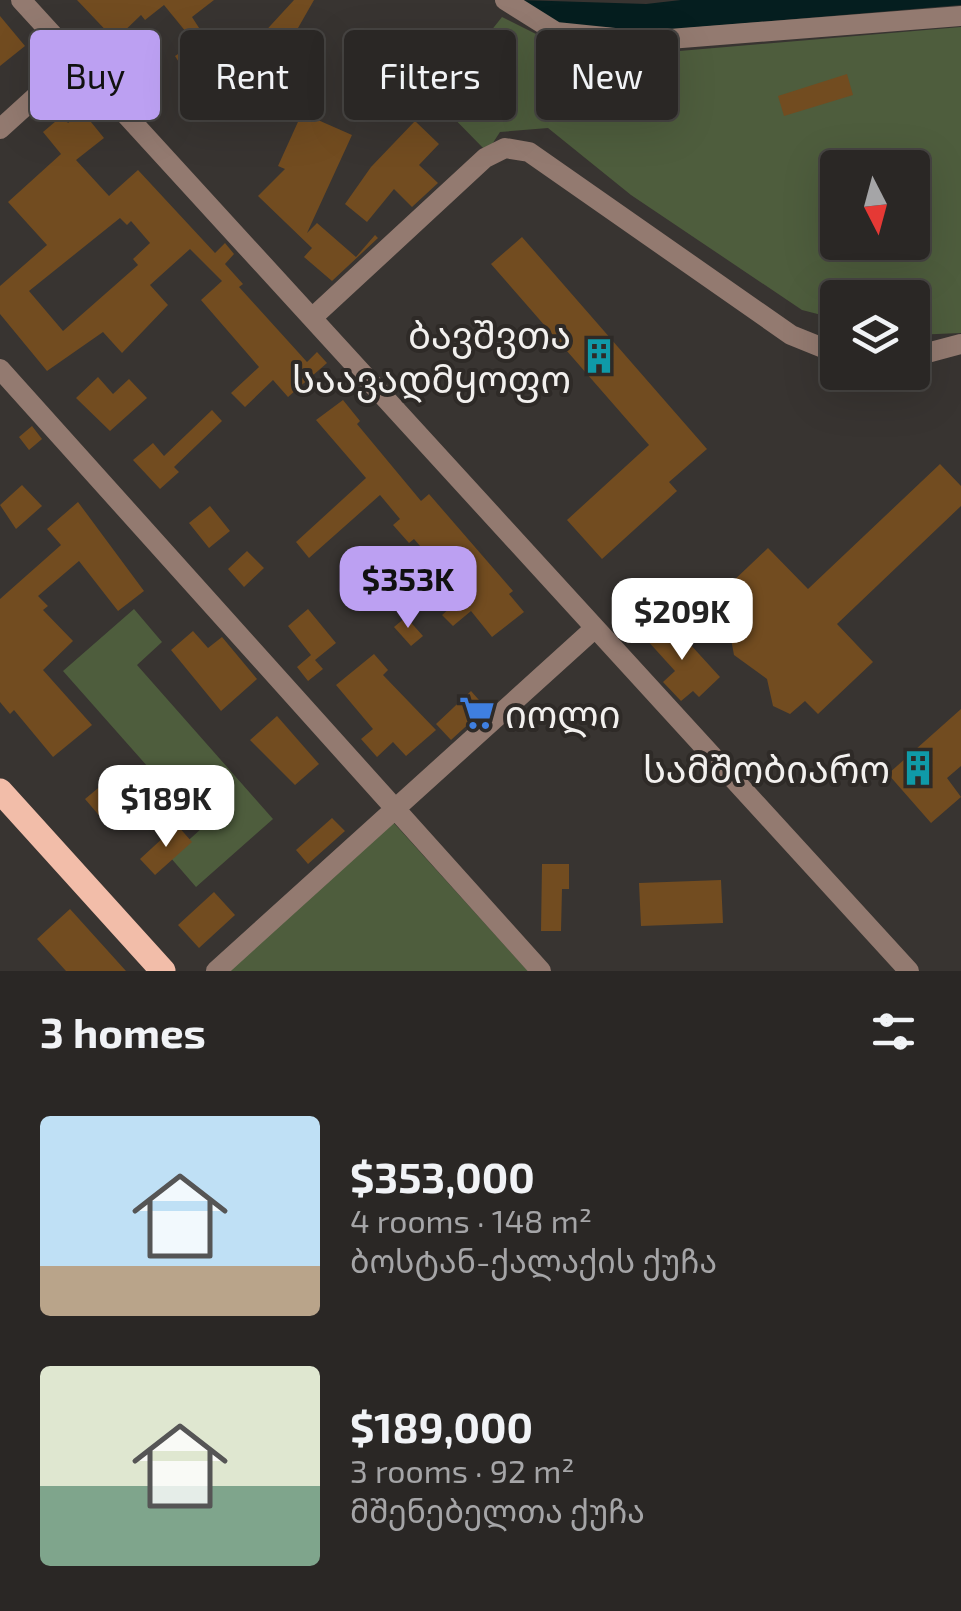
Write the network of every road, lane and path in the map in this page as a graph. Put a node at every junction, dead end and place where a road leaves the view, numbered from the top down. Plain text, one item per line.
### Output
1 (22, 0) edge
2 (505, 0) edge
3 (961, 16) edge
4 (49, 30) edge
5 (30, 102) edge
6 (131, 120) edge
7 (0, 130) edge
8 (312, 318) junction
9 (961, 344) edge
10 (820, 346) edge
11 (930, 352) edge
12 (0, 368) edge
13 (595, 628) junction
14 (0, 791) edge
15 (395, 808) junction
16 (163, 971) edge
17 (216, 971) edge
18 (541, 971) edge
19 (909, 971) edge

1 - 4 street
2 - 3 street
5 - 7 street
6 - 8 street
8 - 10 street
8 - 13 street
9 - 11 street
12 - 15 street
13 - 15 street
13 - 19 street
14 - 16 main road
15 - 17 street
15 - 18 street

